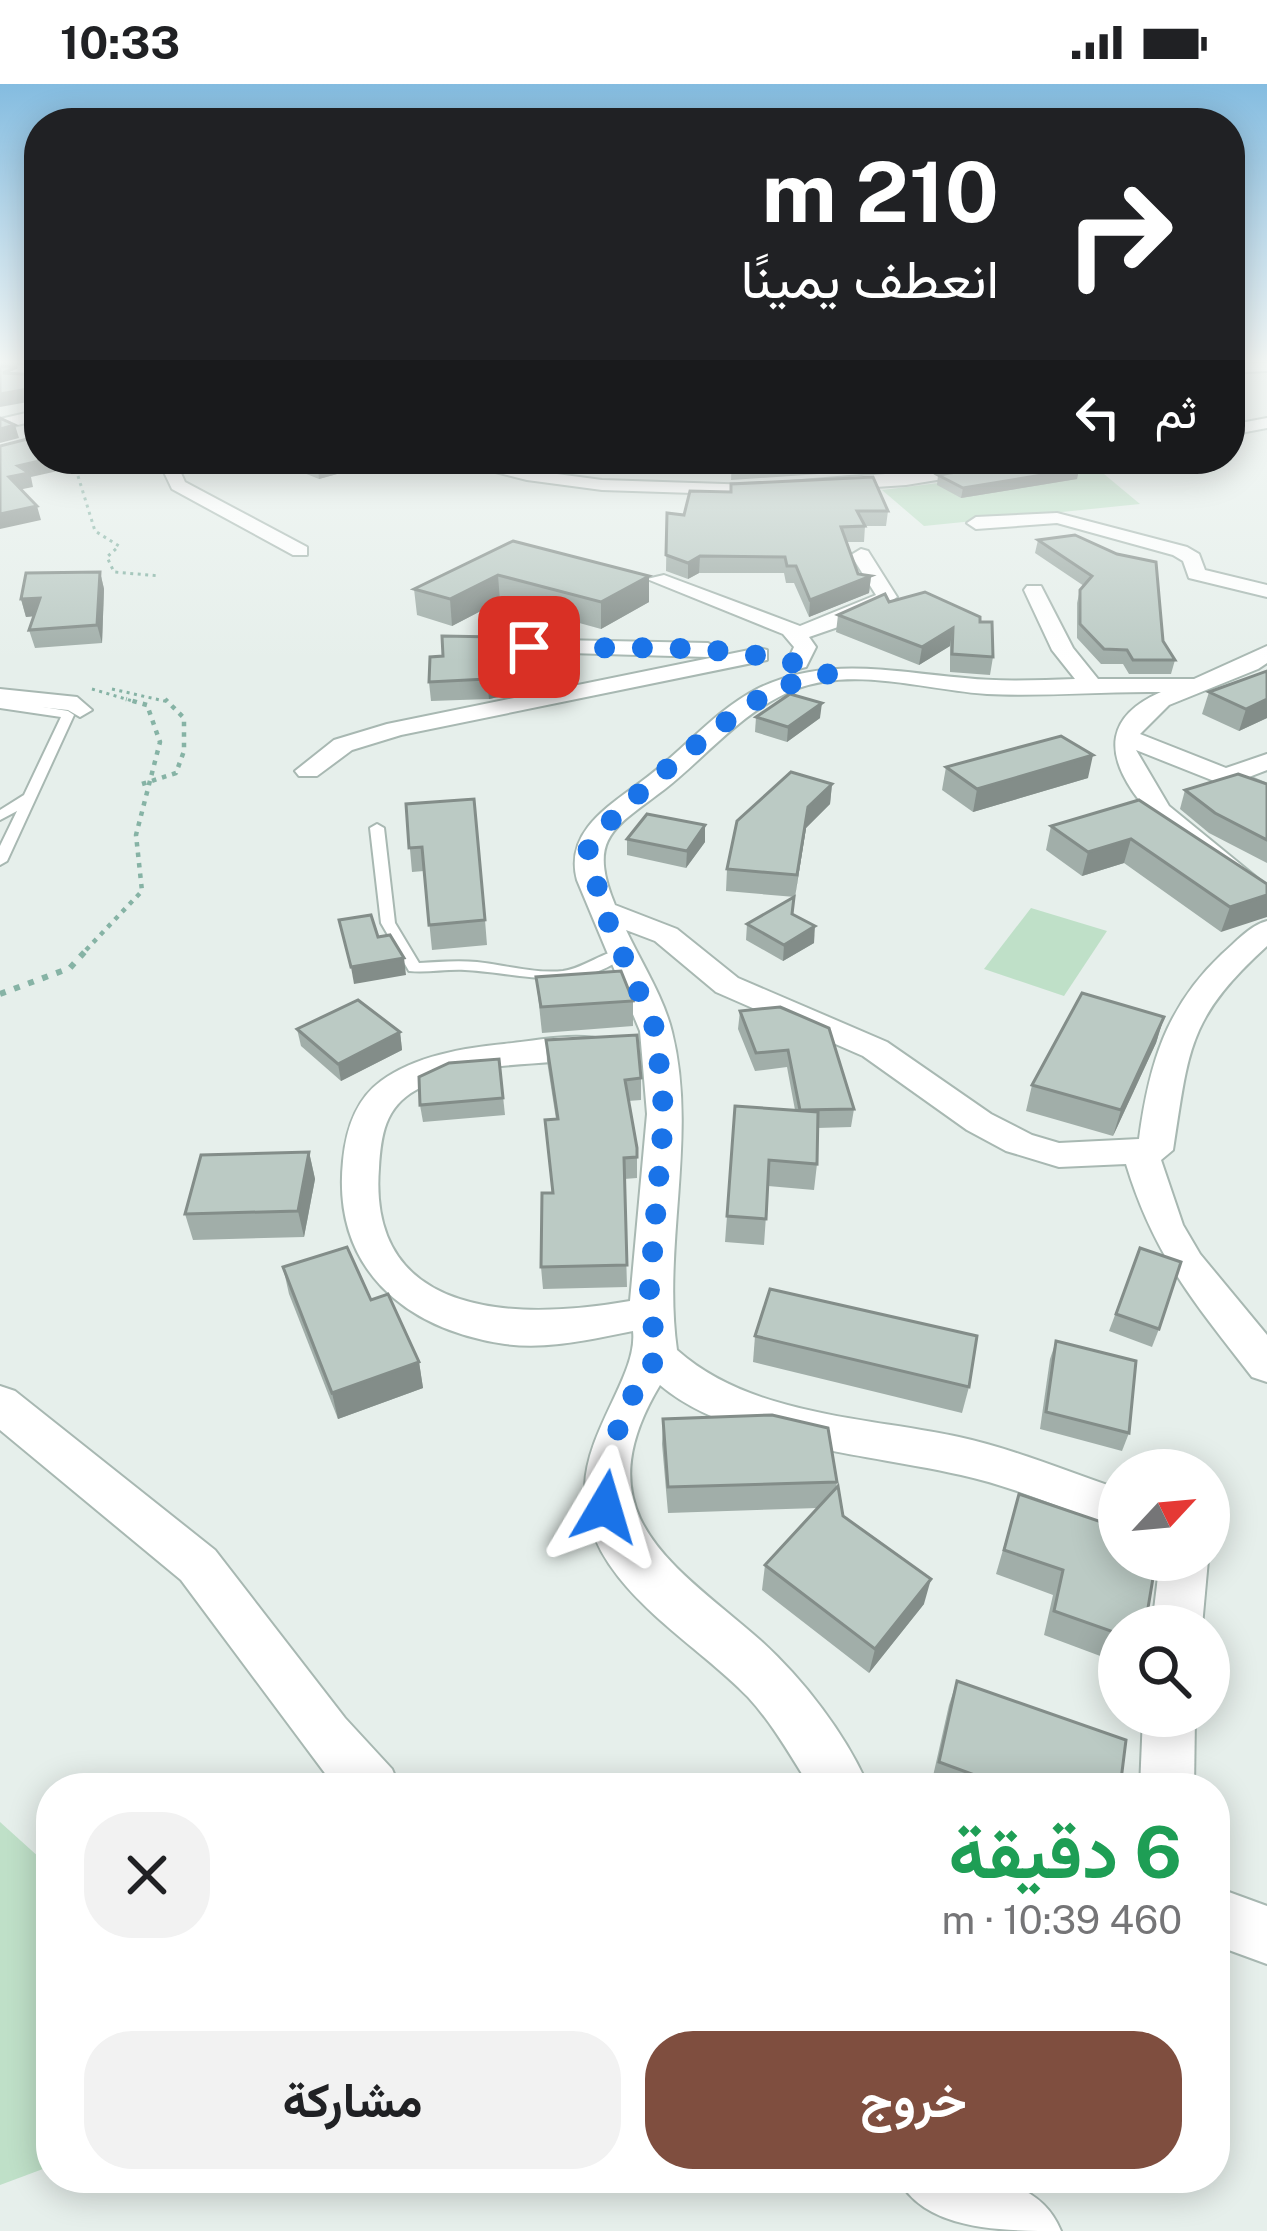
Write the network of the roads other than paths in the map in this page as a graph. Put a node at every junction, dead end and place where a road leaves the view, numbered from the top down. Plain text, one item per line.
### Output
1 (174, 474) edge
2 (521, 474) edge
3 (950, 474) edge
4 (976, 523) dead end
5 (300, 551) dead end
6 (861, 555) dead end
7 (657, 579) dead end
8 (1034, 590) dead end
9 (1267, 591) edge
10 (799, 634) junction
11 (481, 645) edge
12 (1267, 653) edge
13 (759, 655) junction
14 (798, 662) junction
15 (828, 674) junction
16 (1089, 682) junction
17 (1199, 686) junction
18 (77, 699) road end
19 (0, 700) edge
20 (1125, 736) junction
21 (1267, 761) edge
22 (308, 771) dead end
23 (1227, 777) junction
24 (1267, 794) edge
25 (30, 797) junction
26 (0, 816) edge
27 (377, 828) dead end
28 (0, 861) edge
29 (1267, 901) edge
30 (603, 910) junction
31 (1267, 930) edge
32 (621, 953) junction
33 (656, 1040) junction
34 (1141, 1154) junction
35 (651, 1313) junction
36 (657, 1357) junction
37 (1267, 1365) edge
38 (0, 1403) edge
39 (1098, 1502) edge
40 (1168, 1737) edge
41 (356, 1773) edge
42 (832, 1773) edge
43 (1167, 1773) edge
44 (1230, 1921) edge
45 (1267, 1935) edge
46 (958, 2193) edge
47 (1028, 2231) edge

1 - 5 street
2 - 3 street
4 - 9 street
6 - 10 street
7 - 10 street
8 - 16 street
10 - 14 street
11 - 13 street
12 - 17 street
13 - 14 street
13 - 22 street
14 - 15 street
15 - 16 street
15 - 30 street
16 - 17 street
17 - 20 street
18 - 19 street
19 - 25 lane
20 - 23 street
20 - 29 street
21 - 23 street
23 - 24 street
25 - 26 lane
25 - 28 lane
27 - 32 lane
30 - 32 street
30 - 34 street
31 - 34 street
32 - 33 street
33 - 35 street
33 - 35 street
34 - 37 street
35 - 36 street
36 - 39 street
36 - 42 street
38 - 41 street
40 - 43 street
44 - 45 street
46 - 47 street

